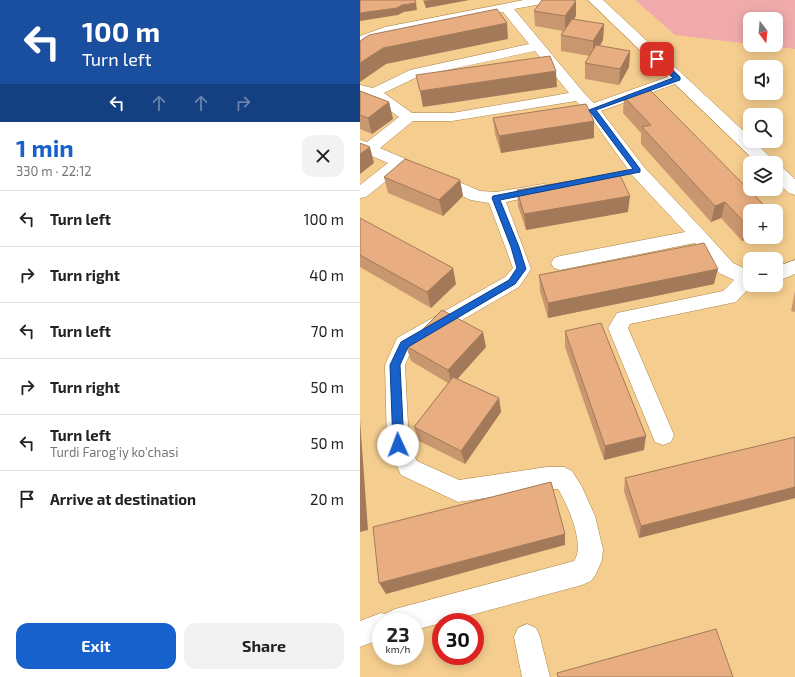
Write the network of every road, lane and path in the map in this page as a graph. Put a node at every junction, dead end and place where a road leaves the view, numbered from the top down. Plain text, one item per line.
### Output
1 (542, 0) edge
2 (595, 0) edge
3 (506, 7) junction
4 (360, 40) edge
5 (538, 46) junction
6 (678, 78) junction
7 (360, 89) edge
8 (374, 93) junction
9 (579, 96) junction
10 (592, 110) junction
11 (409, 117) junction
12 (364, 147) edge
13 (760, 156) edge
14 (399, 162) junction
15 (783, 178) edge
16 (555, 186) edge
17 (795, 189) edge
18 (360, 193) edge
19 (496, 198) junction
20 (699, 236) junction
21 (560, 263) dead end
22 (795, 267) edge
23 (783, 272) edge
24 (743, 276) edge
25 (743, 283) edge
26 (663, 435) dead end
27 (424, 614) edge
28 (372, 629) edge
29 (360, 634) edge
30 (527, 637) dead end
31 (536, 677) edge

1 - 3 street
2 - 6 main road
3 - 4 street
3 - 5 street
5 - 8 street
5 - 9 street
6 - 10 street
6 - 13 main road
7 - 8 street
8 - 11 street
9 - 10 street
9 - 11 street
10 - 20 street
11 - 12 street
12 - 14 street
14 - 18 street
14 - 19 street
15 - 17 main road
16 - 19 street
19 - 27 street
20 - 21 street
20 - 24 street
22 - 23 street
25 - 26 street
28 - 29 street
30 - 31 street

